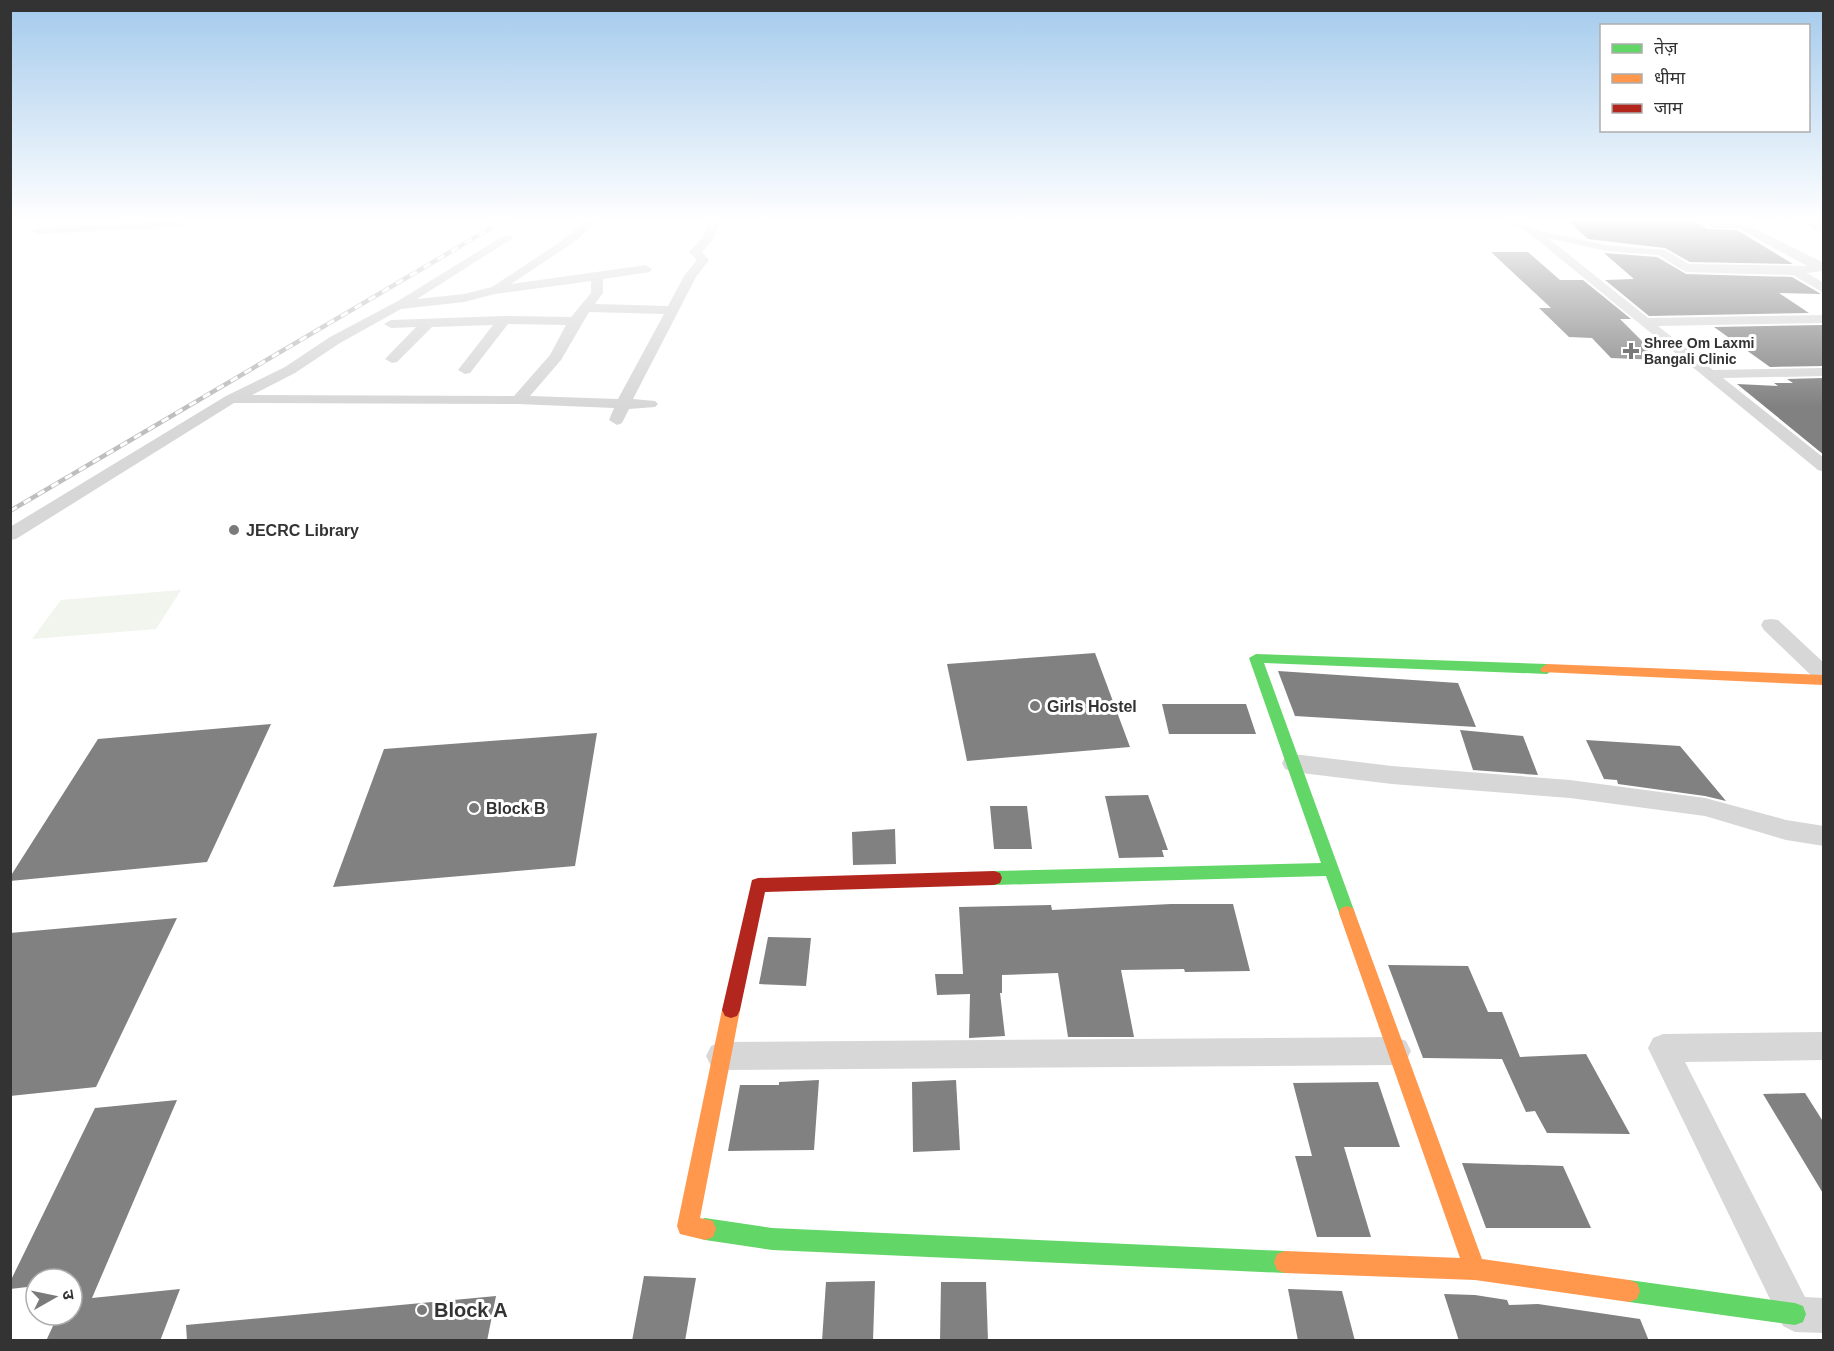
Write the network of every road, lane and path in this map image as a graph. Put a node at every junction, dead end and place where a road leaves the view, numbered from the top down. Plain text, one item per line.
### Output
1 (437, 281) edge
2 (506, 281) edge
3 (560, 281) edge
4 (597, 281) edge
5 (688, 281) edge
6 (1595, 281) edge
7 (494, 290) junction
8 (398, 305) junction
9 (586, 308) junction
10 (674, 310) junction
11 (1824, 319) edge
12 (504, 320) junction
13 (575, 321) junction
14 (428, 322) junction
15 (1645, 322) junction
16 (391, 324) dead end
17 (392, 359) dead end
18 (465, 370) dead end
19 (1824, 372) edge
20 (1709, 374) junction
21 (231, 399) junction
22 (518, 400) junction
23 (623, 404) junction
24 (650, 404) dead end
25 (617, 420) dead end
26 (1824, 467) edge
27 (10, 534) edge
28 (1771, 625) dead end
29 (1824, 678) edge
30 (1293, 763) junction
31 (1824, 836) edge
32 (1331, 869) junction
33 (1824, 1046) edge
34 (1396, 1051) junction
35 (721, 1056) junction
36 (1475, 1269) junction
37 (1809, 1315) edge

1 - 8 street
2 - 7 street
3 - 7 street
4 - 9 street
5 - 10 street
6 - 15 street
7 - 8 street
8 - 21 street
9 - 10 street
9 - 13 street
10 - 23 street
11 - 15 street
12 - 13 street
12 - 14 street
12 - 18 street
13 - 22 street
14 - 16 street
14 - 17 street
15 - 20 street
19 - 20 street
20 - 26 street
21 - 22 street
21 - 27 street
22 - 23 street
23 - 24 street
23 - 25 street
28 - 29 street
29 - 30 street
30 - 31 street
30 - 32 street
32 - 34 street
32 - 35 street
33 - 37 street
34 - 35 street
34 - 36 street
35 - 36 street
36 - 37 street

